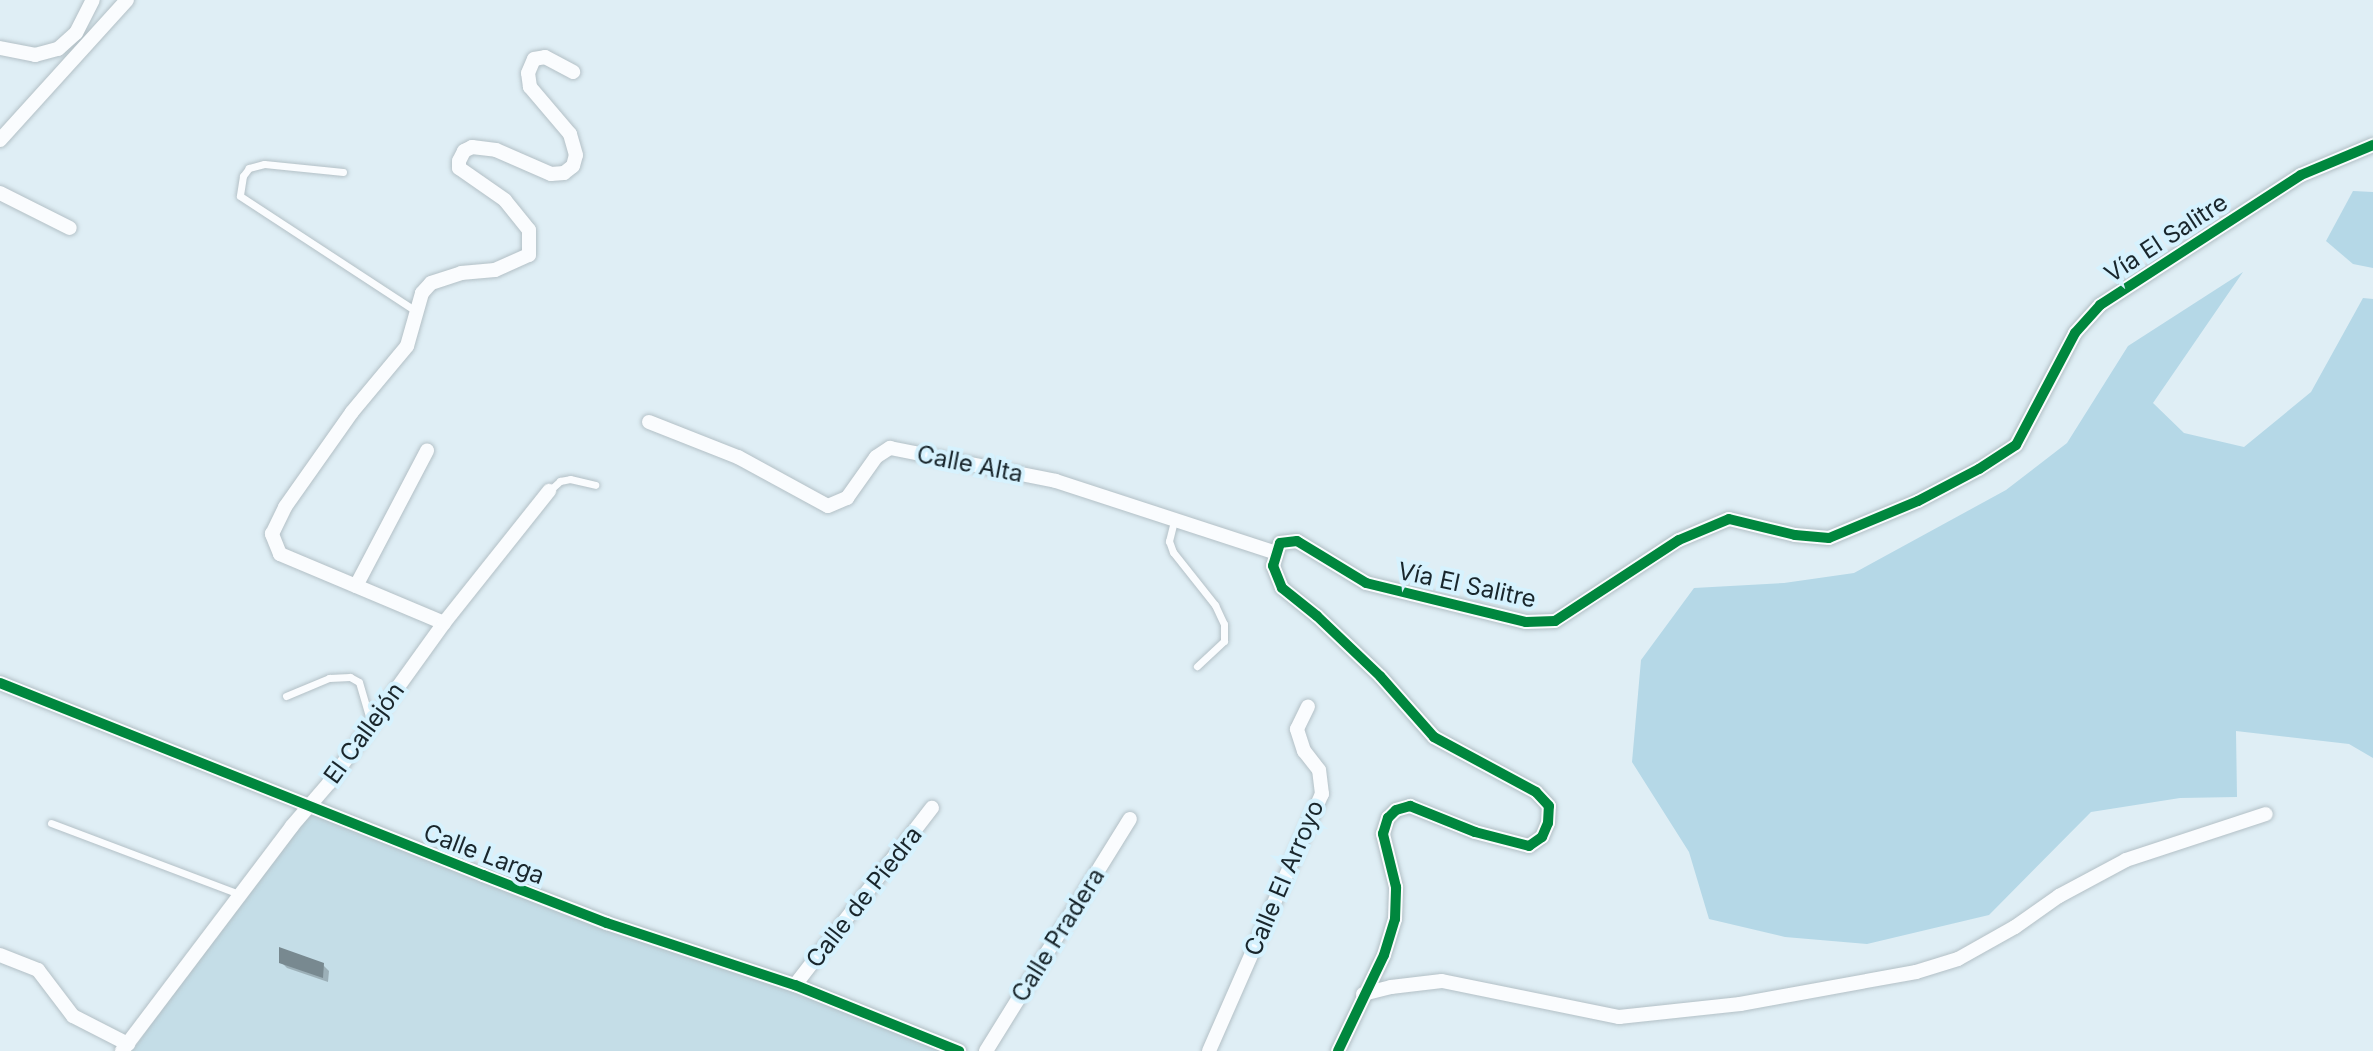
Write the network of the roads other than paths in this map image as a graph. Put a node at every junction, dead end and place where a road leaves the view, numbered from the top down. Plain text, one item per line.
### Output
1 (93, 0) edge
2 (127, 0) edge
3 (0, 48) edge
4 (573, 72) dead end
5 (0, 140) edge
6 (2373, 145) edge
7 (343, 172) dead end
8 (0, 193) edge
9 (70, 228) dead end
10 (416, 311) junction
11 (649, 422) dead end
12 (427, 451) dead end
13 (595, 485) dead end
14 (549, 491) joint
15 (1174, 521) junction
16 (1276, 553) junction
17 (356, 586) junction
18 (444, 623) junction
19 (1197, 666) dead end
20 (0, 683) edge
21 (286, 696) dead end
22 (1308, 706) dead end
23 (371, 723) junction
24 (307, 807) junction
25 (932, 808) dead end
26 (2266, 814) dead end
27 (1130, 819) dead end
28 (51, 823) dead end
29 (239, 894) junction
30 (0, 955) edge
31 (795, 985) junction
32 (1363, 994) junction
33 (125, 1047) edge
34 (959, 1051) edge
35 (986, 1051) edge
36 (1209, 1051) edge
37 (1338, 1051) edge

1 - 3 street
2 - 5 street
4 - 10 street
6 - 16 street, Vía El Salitre
7 - 10 lane
8 - 9 street
10 - 17 street
11 - 15 street, Calle Alta
12 - 17 street
13 - 14 lane
14 - 18 street, El Callejón
15 - 16 street, Calle Alta
15 - 19 lane
16 - 32 street
17 - 18 street
18 - 23 street, El Callejón
20 - 24 street, Calle Larga
21 - 23 lane
22 - 36 street, Calle El Arroyo
23 - 24 street, El Callejón
24 - 29 street, El Callejón
24 - 31 street, Calle Larga
25 - 31 street, Calle de Piedra
26 - 32 street
27 - 35 street, Calle Pradera
28 - 29 lane
29 - 33 street, El Callejón
30 - 33 street
31 - 34 street, Calle Larga
32 - 37 street

